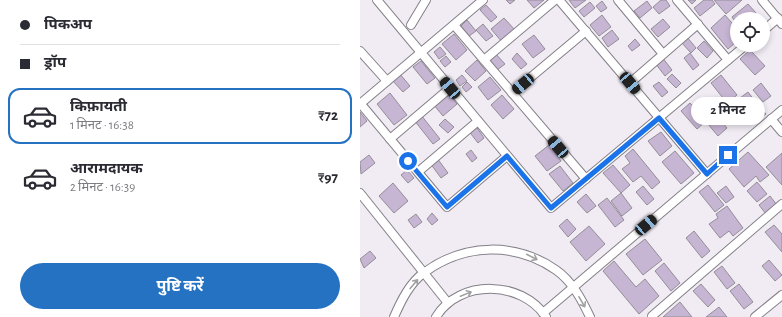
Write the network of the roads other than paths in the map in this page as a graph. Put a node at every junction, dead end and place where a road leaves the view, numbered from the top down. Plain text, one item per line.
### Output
1 (377, 0) edge
2 (426, 0) edge
3 (484, 0) edge
4 (555, 0) edge
5 (560, 0) edge
6 (618, 0) edge
7 (678, 0) edge
8 (762, 0) edge
9 (780, 21) edge
10 (698, 24) junction
11 (411, 25) dead end
12 (454, 25) junction
13 (770, 26) edge
14 (586, 31) junction
15 (360, 51) edge
16 (738, 52) edge
17 (421, 53) junction
18 (663, 54) junction
19 (484, 60) junction
20 (728, 60) junction
21 (387, 81) junction
22 (630, 83) junction
23 (450, 88) junction
24 (512, 93) junction
25 (360, 103) edge
26 (782, 110) edge
27 (659, 118) junction
28 (771, 119) junction
29 (478, 121) junction
30 (782, 132) edge
31 (390, 139) junction
32 (507, 156) junction
33 (418, 172) junction
34 (707, 174) junction
35 (586, 179) junction
36 (360, 193) edge
37 (782, 204) edge
38 (424, 273) junction
39 (573, 287) junction
40 (782, 295) edge
41 (448, 303) junction
42 (544, 315) edge
43 (394, 317) edge
44 (436, 317) edge
45 (590, 317) edge
46 (653, 317) edge
47 (755, 317) edge

1 - 17 street
2 - 11 street
3 - 12 street
4 - 19 street
5 - 14 street
6 - 18 street
7 - 10 street
8 - 9 street
9 - 13 street
10 - 18 street
10 - 20 street
12 - 17 street
12 - 19 street
14 - 22 street
14 - 24 street
15 - 21 street
16 - 20 street
17 - 21 street
17 - 23 street
18 - 22 street
19 - 24 street
20 - 27 street
21 - 25 street
22 - 27 street
23 - 29 street
23 - 31 street
24 - 35 street
25 - 31 street
26 - 28 street
27 - 34 street
27 - 35 street
28 - 30 street
28 - 34 street
29 - 32 street
29 - 33 street
31 - 33 street
32 - 33 street
32 - 35 street
34 - 39 street
36 - 38 street
37 - 46 street
38 -> 39 street
38 - 41 street
43 -> 38 street
39 - 42 street
39 -> 45 street
40 - 47 street
41 -> 42 street
41 - 44 street

